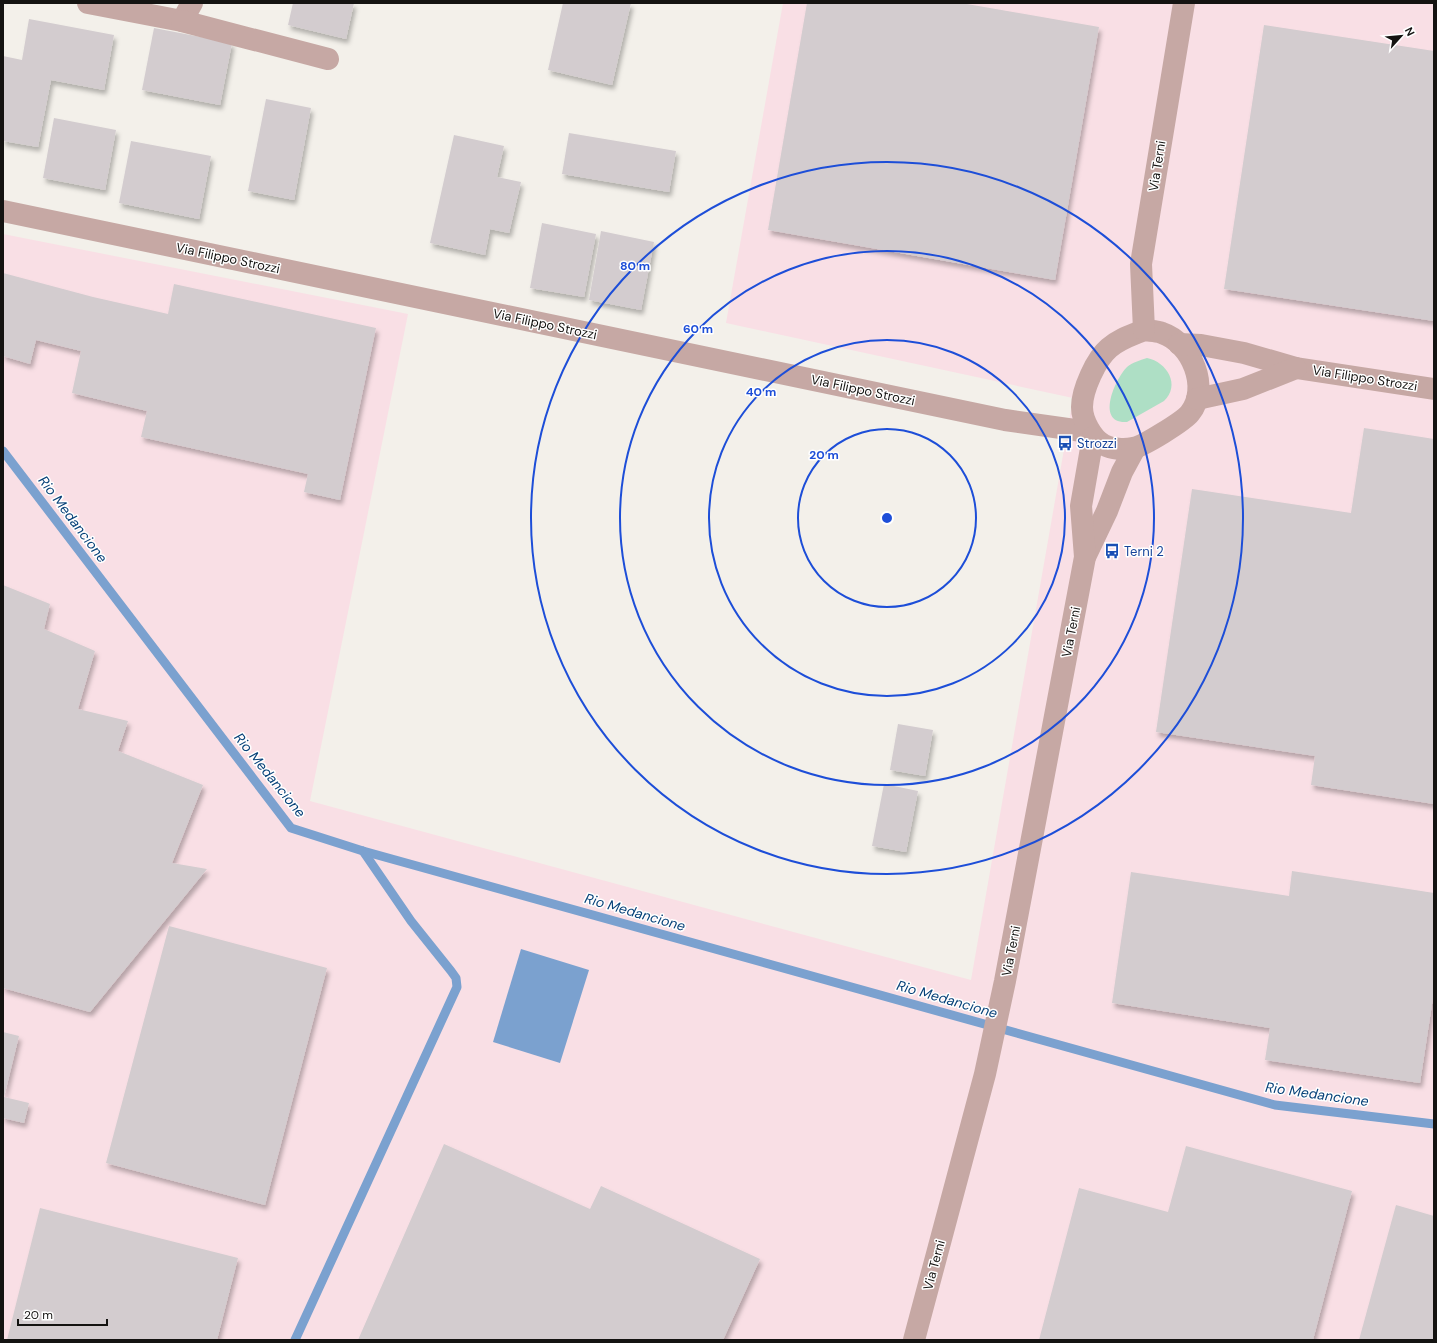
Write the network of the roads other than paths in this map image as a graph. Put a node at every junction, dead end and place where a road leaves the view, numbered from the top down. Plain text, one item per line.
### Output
1 (88, 3) edge
2 (1184, 3) edge
3 (187, 12) edge
4 (328, 59) dead end
5 (3, 211) edge
6 (1144, 330) junction
7 (1179, 344) junction
8 (1296, 368) junction
9 (1434, 389) edge
10 (1198, 399) junction
11 (1091, 434) junction
12 (1135, 448) junction
13 (1085, 557) junction
14 (914, 1340) edge

1 - 3 street
2 - 6 street, Via Terni
3 - 4 street
5 - 11 street, Via Filippo Strozzi
6 - 7 street
6 - 11 street
7 - 8 street, Via Filippo Strozzi
7 - 10 street
8 - 9 street, Via Filippo Strozzi
8 - 10 street, Via Filippo Strozzi
10 - 12 street
11 - 12 street
11 - 13 street, Via Terni
12 - 13 street, Via Terni
13 - 14 street, Via Terni

